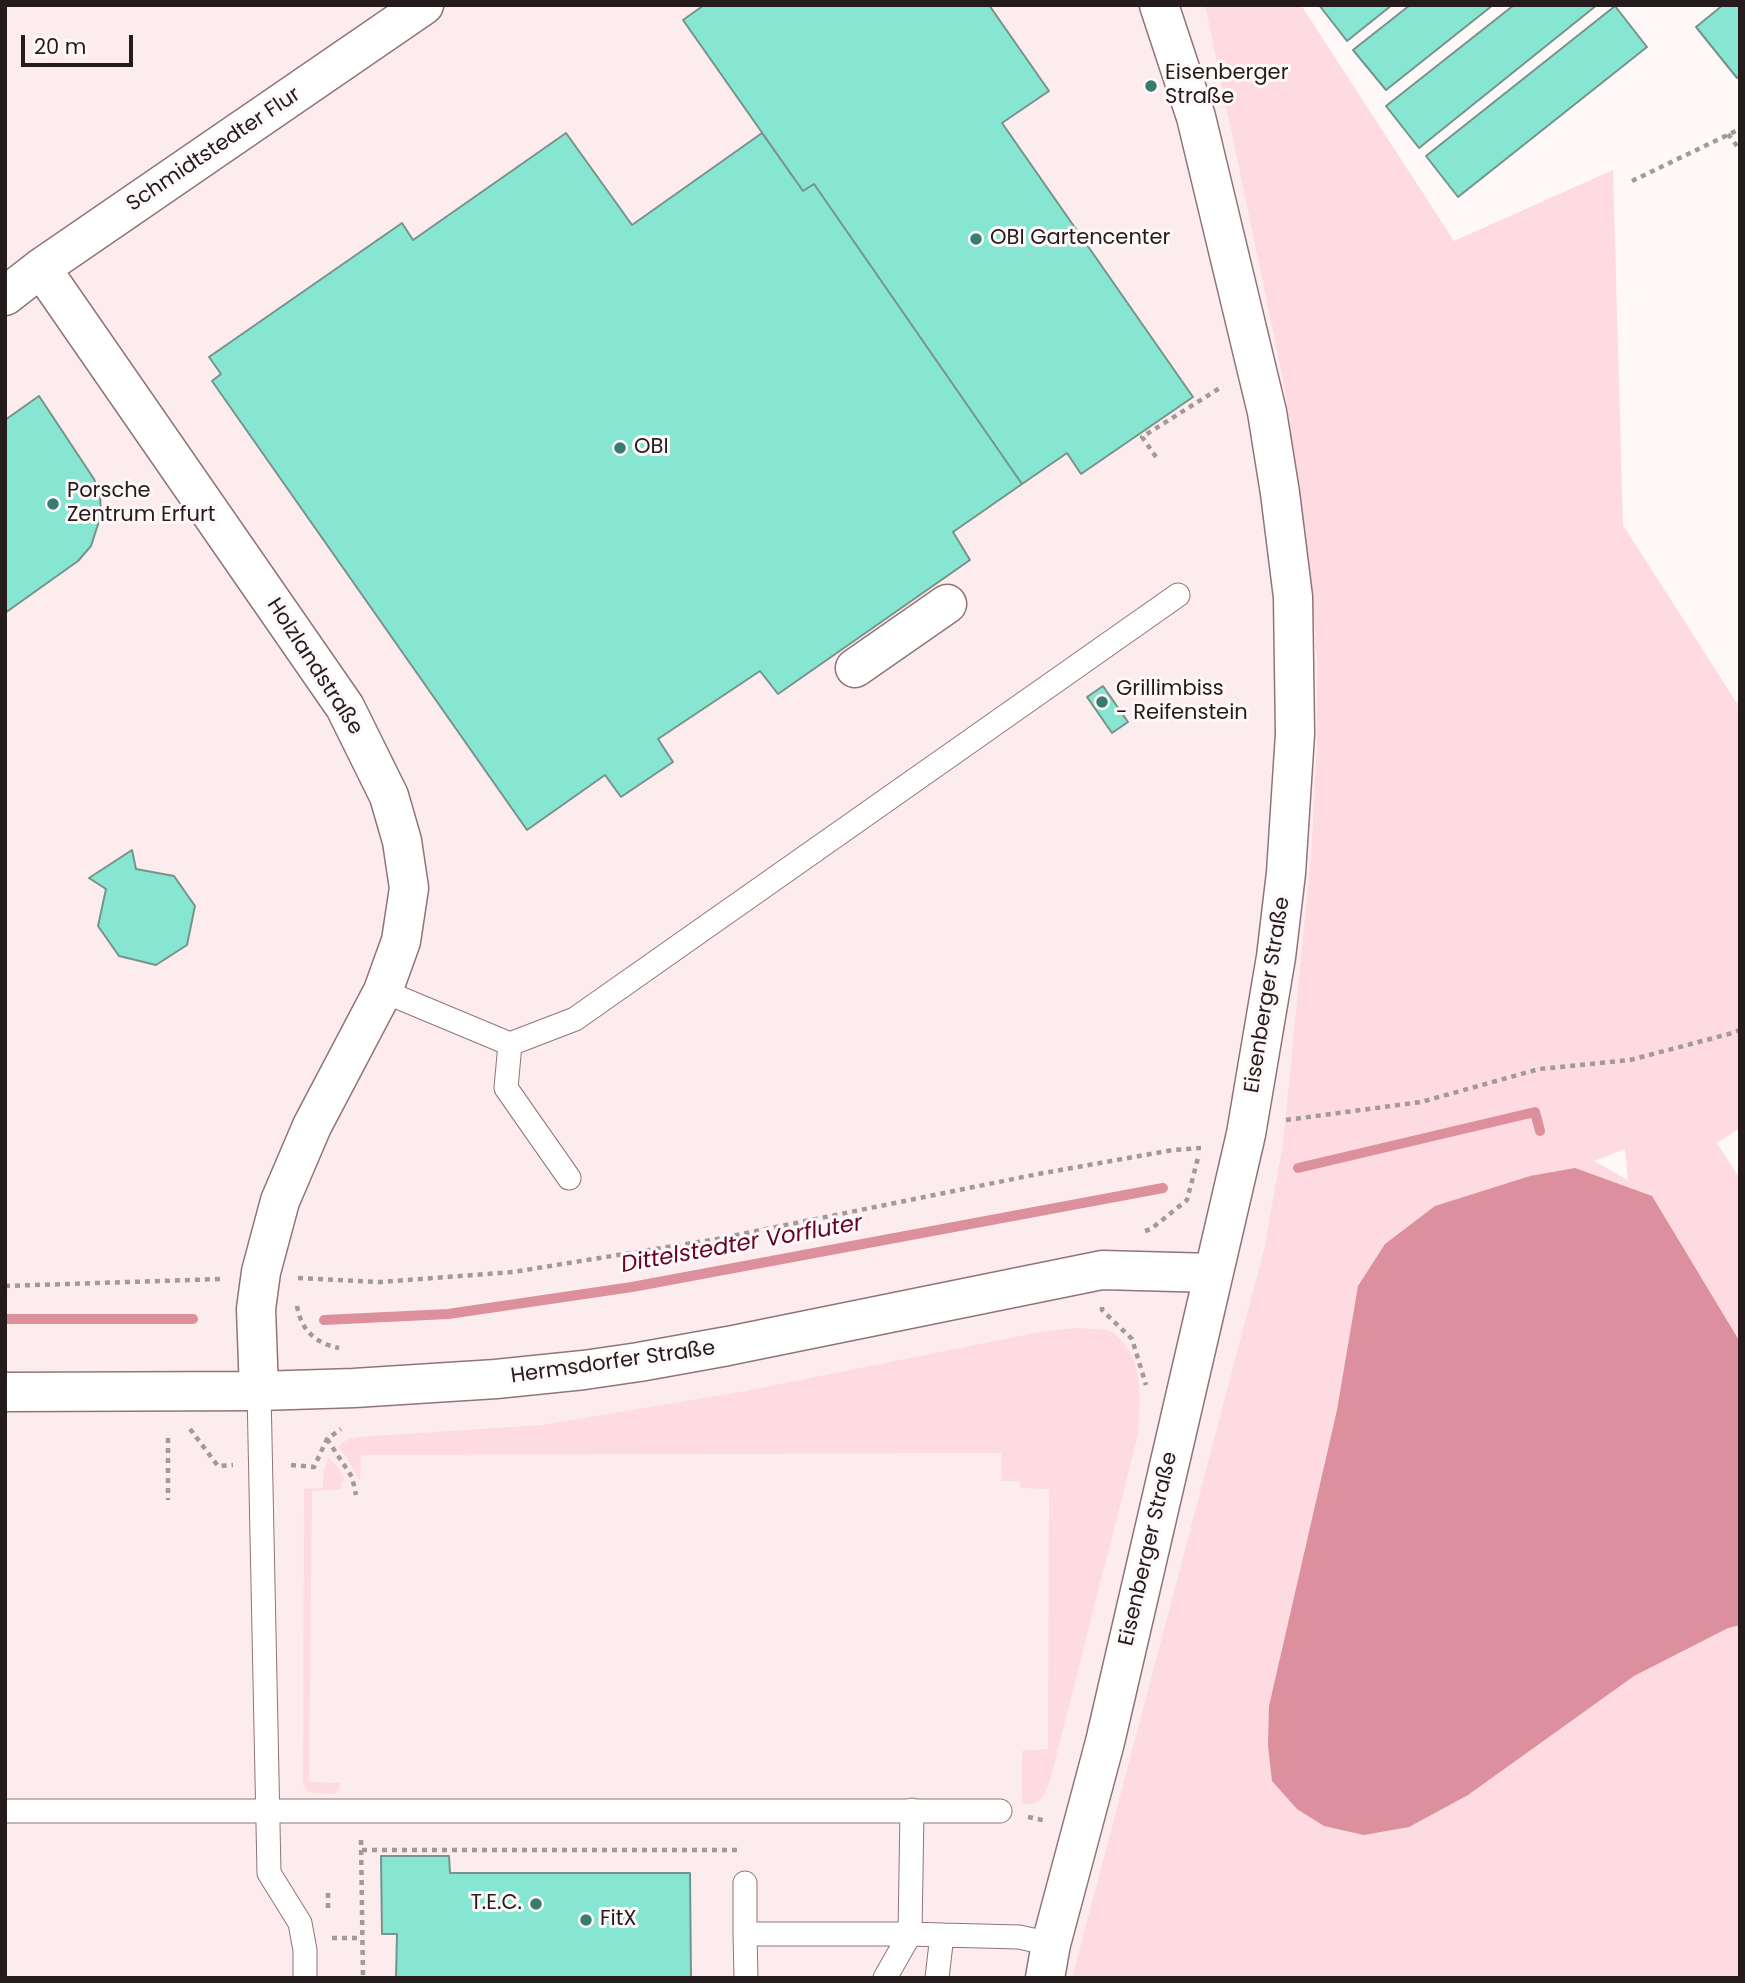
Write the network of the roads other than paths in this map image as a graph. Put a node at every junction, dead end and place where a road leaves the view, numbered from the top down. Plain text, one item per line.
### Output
1 (425, 5) edge
2 (1159, 5) edge
3 (41, 268) junction
4 (5, 296) edge
5 (1178, 595) dead end
6 (947, 604) dead end
7 (855, 668) dead end
8 (383, 991) junction
9 (510, 1044) junction
10 (569, 1178) dead end
11 (1213, 1273) junction
12 (259, 1391) junction
13 (5, 1392) edge
14 (912, 1810) junction
15 (5, 1811) edge
16 (269, 1811) junction
17 (1000, 1811) dead end
18 (745, 1883) road end
19 (746, 1934) junction
20 (910, 1934) junction
21 (942, 1935) junction
22 (1048, 1961) edge
23 (305, 1978) edge
24 (746, 1978) edge
25 (885, 1978) edge
26 (937, 1978) edge

1 - 3 street, Schmidtstedter Flur
2 - 11 street, Eisenberger Straße
3 - 4 street, Schmidtstedter Flur
3 - 8 street, Holzlandstraße
5 - 9 lane
6 - 7 street
8 - 9 lane
8 - 12 street, Holzlandstraße
9 - 10 lane
11 - 12 street, Hermsdorfer Straße
11 - 22 street, Eisenberger Straße
12 - 13 street, Hermsdorfer Straße
12 - 16 lane
14 - 16 lane
14 - 17 lane
14 - 20 lane
15 - 16 lane
16 - 23 lane
18 - 19 lane
19 - 20 lane
19 - 24 lane
20 - 21 lane
20 - 25 lane
21 - 22 lane
21 - 26 lane

